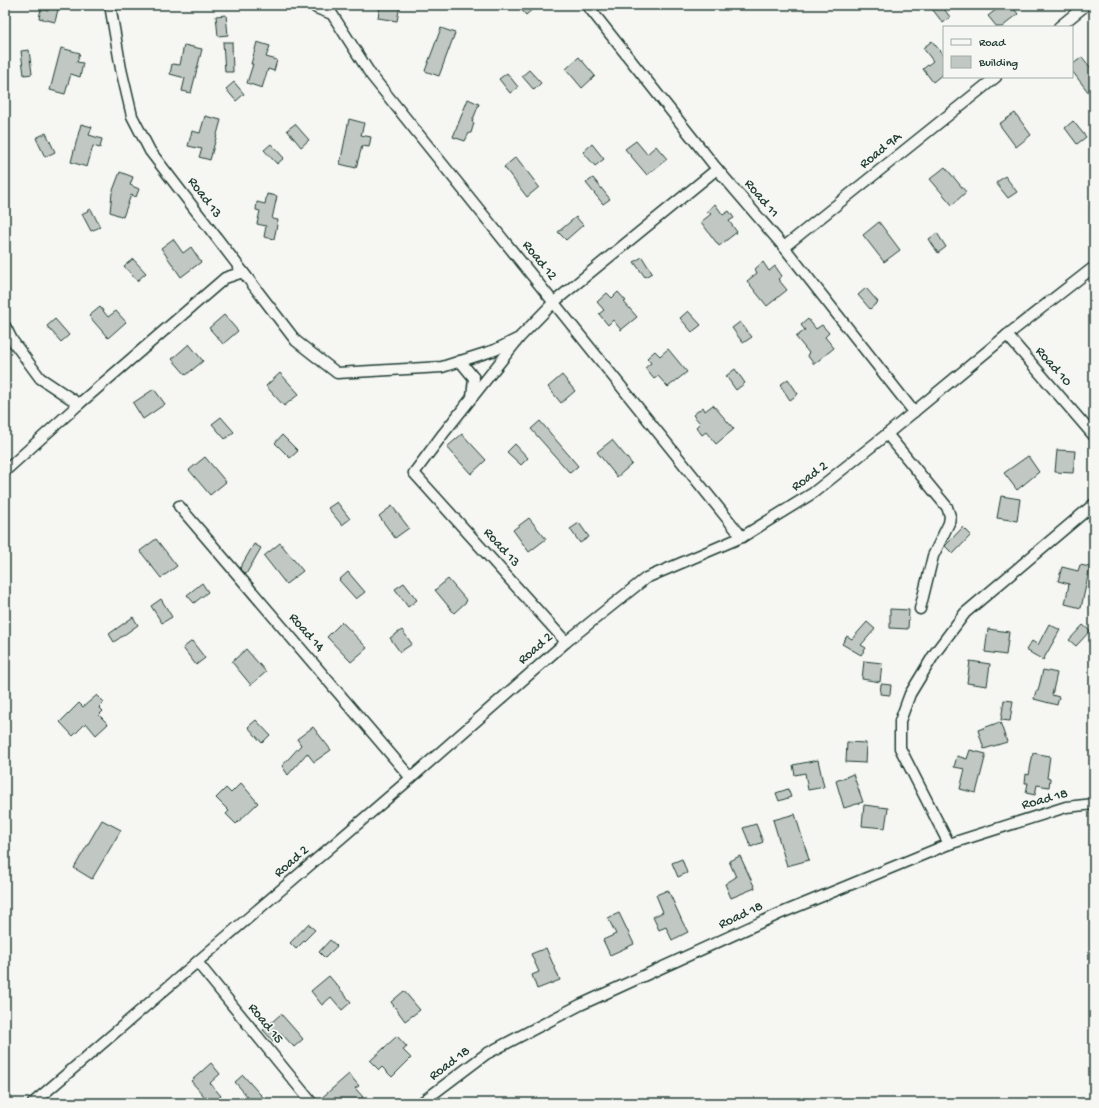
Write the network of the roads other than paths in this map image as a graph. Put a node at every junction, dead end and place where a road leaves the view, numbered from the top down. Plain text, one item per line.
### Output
1 (110, 5) edge
2 (316, 5) edge
3 (587, 5) edge
4 (1086, 5) edge
5 (1060, 26) edge
6 (995, 78) edge
7 (717, 168) junction
8 (784, 247) junction
9 (1094, 267) edge
10 (243, 272) junction
11 (554, 302) junction
12 (5, 326) edge
13 (1007, 335) junction
14 (520, 337) junction
15 (460, 361) junction
16 (472, 397) junction
17 (79, 404) junction
18 (914, 412) junction
19 (887, 434) junction
20 (1094, 436) edge
21 (5, 471) edge
22 (1094, 504) edge
23 (179, 506) dead end
24 (742, 537) junction
25 (920, 609) dead end
26 (566, 642) junction
27 (411, 778) junction
28 (1094, 804) edge
29 (949, 844) junction
30 (197, 962) junction
31 (33, 1103) edge
32 (312, 1103) edge
33 (421, 1103) edge

1 - 10 street, Road 13
2 - 11 street, Road 12
3 - 7 street, Road 11
4 - 5 street
6 - 8 street, Road 9A
7 - 8 street, Road 11
7 - 11 street
8 - 18 street, Road 11
9 - 13 street, Road 2
10 - 15 street, Road 13
10 - 17 street
11 - 14 street
11 - 24 street, Road 12
12 - 17 street
13 - 18 street, Road 2
13 - 20 street, Road 10
14 - 15 street
14 - 16 street
15 - 16 street
16 - 26 street, Road 13
17 - 21 street
18 - 19 street, Road 2
19 - 24 street, Road 2
19 - 25 street
22 - 29 street
23 - 27 street, Road 14
24 - 26 street, Road 2
26 - 27 street, Road 2
27 - 30 street, Road 2
28 - 29 street, Road 18
29 - 33 street, Road 18
30 - 31 street, Road 2
30 - 32 street, Road 15

